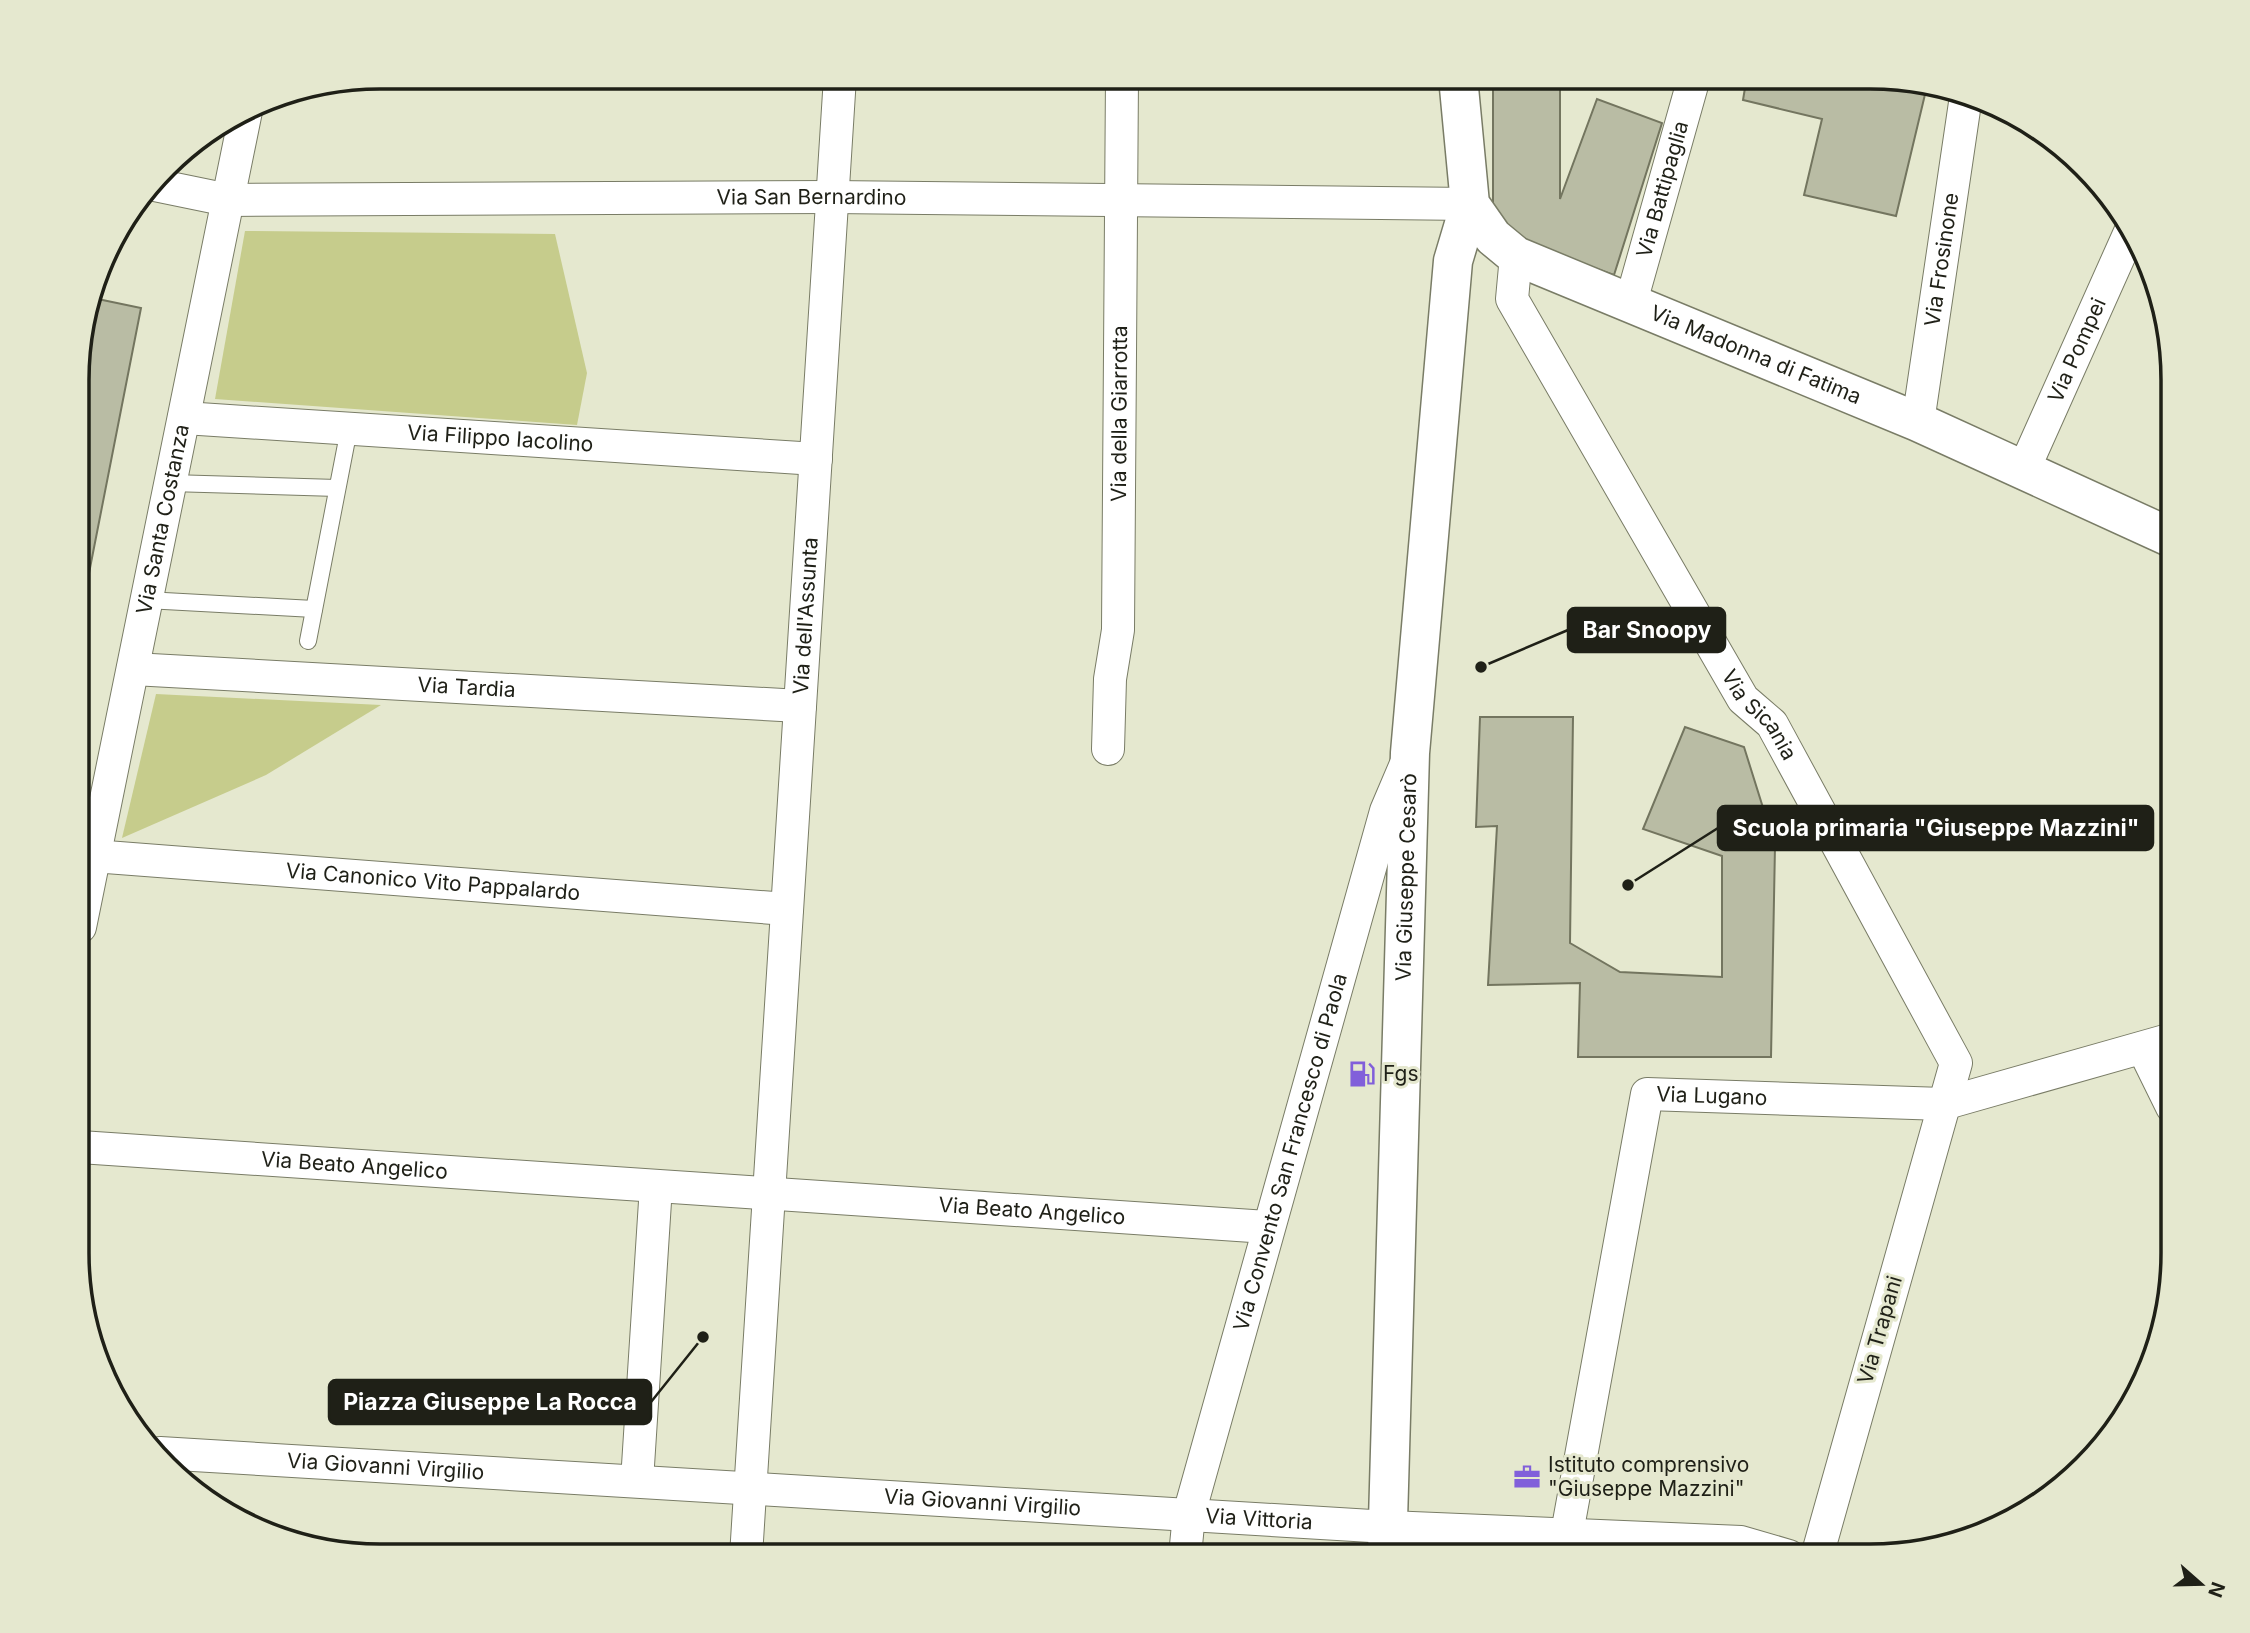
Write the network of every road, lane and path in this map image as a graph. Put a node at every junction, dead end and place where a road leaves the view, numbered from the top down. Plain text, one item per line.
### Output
1 (839, 89) edge
2 (1122, 89) edge
3 (1459, 89) edge
4 (1691, 89) edge
5 (1965, 106) edge
6 (244, 123) edge
7 (162, 187) edge
8 (832, 197) junction
9 (228, 200) junction
10 (1121, 200) junction
11 (1470, 204) junction
12 (2126, 242) edge
13 (1516, 256) junction
14 (1631, 302) junction
15 (184, 418) junction
16 (1918, 422) junction
17 (349, 429) junction
18 (816, 459) junction
19 (2024, 469) junction
20 (170, 483) junction
21 (337, 488) junction
22 (2161, 533) edge
23 (146, 600) junction
24 (314, 609) junction
25 (308, 640) dead end
26 (133, 669) junction
27 (800, 706) junction
28 (1108, 749) dead end
29 (1410, 753) junction
30 (89, 848) edge
31 (89, 856) edge
32 (787, 909) junction
33 (2161, 1042) edge
34 (2143, 1048) junction
35 (2161, 1085) edge
36 (1943, 1104) junction
37 (89, 1148) edge
38 (643, 1185) junction
39 (782, 1194) junction
40 (1267, 1227) junction
41 (169, 1454) edge
42 (624, 1480) junction
43 (758, 1497) junction
44 (1189, 1514) junction
45 (1567, 1533) junction
46 (1387, 1541) edge
47 (748, 1544) edge
48 (1186, 1544) edge
49 (1748, 1544) edge
50 (1820, 1544) edge

1 - 8 street, Via dell'Assunta
2 - 10 street, Via della Giarrotta
3 - 11 street, Via Madonna di Fatima
4 - 14 street, Via Battipaglia
5 - 16 street, Via Frosinone
6 - 9 street, Via Santa Costanza
7 - 9 street, Via San Bernardino
8 - 9 street, Via San Bernardino
8 - 10 street, Via San Bernardino
8 - 18 street, Via dell'Assunta
9 - 15 street, Via Santa Costanza
10 - 11 street, Via San Bernardino
10 - 28 street, Via della Giarrotta
11 - 13 street, Via Madonna di Fatima
11 - 29 street, Via Giuseppe Cesarò
12 - 19 street, Via Pompei
13 - 14 street, Via Madonna di Fatima
13 - 36 street, Via Sicania
14 - 16 street, Via Madonna di Fatima
15 - 17 street, Via Filippo Iacolino
15 - 20 street, Via Santa Costanza
16 - 19 street, Via Madonna di Fatima
17 - 18 street, Via Filippo Iacolino
17 - 21 lane
18 - 27 street, Via dell'Assunta
19 - 22 street, Via Madonna di Fatima
20 - 21 lane
20 - 23 street, Via Santa Costanza
21 - 24 lane
23 - 24 lane
23 - 26 street, Via Santa Costanza
24 - 25 lane
26 - 27 street, Via Tardia
26 - 30 street, Via Santa Costanza
27 - 32 street, Via dell'Assunta
29 - 40 street, Via Convento San Francesco di Paola
29 - 46 street, Via Giuseppe Cesarò
31 - 32 street, Via Canonico Vito Pappalardo
32 - 39 street, Via dell'Assunta
33 - 34 street, Via Lugano
34 - 35 street
34 - 36 street, Via Lugano
36 - 45 street, Via Lugano
36 - 50 street, Via Trapani
37 - 38 street, Via Beato Angelico
38 - 39 street, Via Beato Angelico
38 - 42 street
39 - 40 street, Via Beato Angelico
39 - 43 street, Via dell'Assunta
40 - 44 street, Via Convento San Francesco di Paola
41 - 42 street, Via Giovanni Virgilio
42 - 43 street, Via Giovanni Virgilio
43 - 44 street, Via Giovanni Virgilio
43 - 47 street
44 - 46 street, Via Vittoria
44 - 48 street, Via Convento San Francesco di Paola
45 - 46 street, Via Vittoria
45 - 49 street, Via Vittoria

